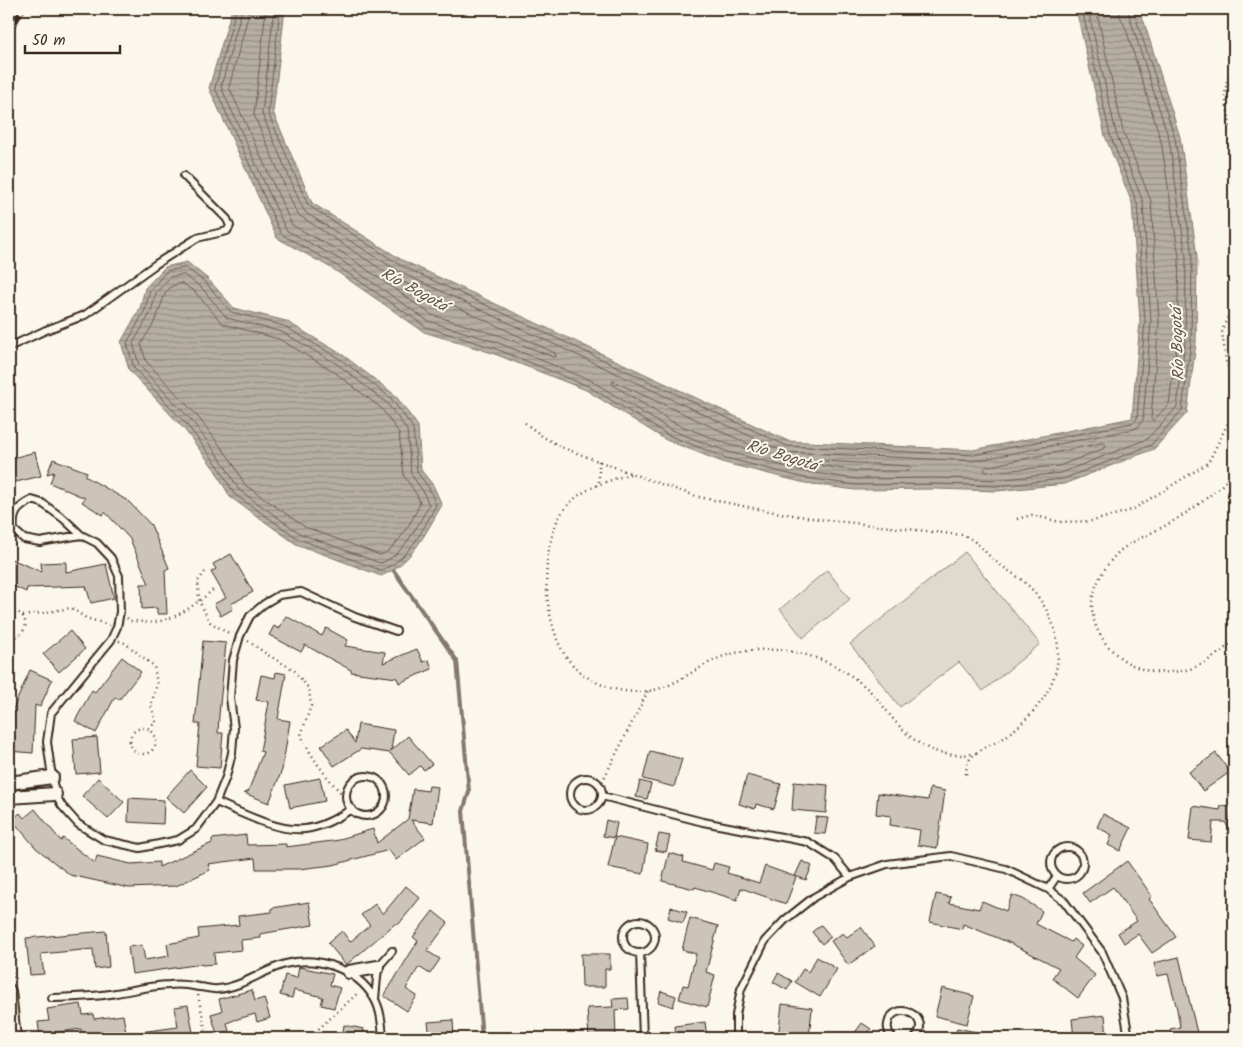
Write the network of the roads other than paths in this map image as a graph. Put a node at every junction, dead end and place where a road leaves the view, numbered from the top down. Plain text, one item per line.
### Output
1 (184, 176) dead end
2 (9, 347) edge
3 (81, 535) junction
4 (396, 631) dead end
5 (52, 777) junction
6 (9, 784) edge
7 (55, 794) junction
8 (602, 796) junction
9 (9, 797) edge
10 (216, 802) junction
11 (352, 809) junction
12 (1057, 876) junction
13 (850, 877) junction
14 (1048, 888) junction
15 (392, 951) dead end
16 (640, 953) junction
17 (378, 967) junction
18 (349, 972) junction
19 (9, 991) edge
20 (52, 998) dead end
21 (375, 999) junction
22 (916, 1036) edge
23 (14, 1038) edge
24 (383, 1038) edge
25 (643, 1038) edge
26 (736, 1038) edge
27 (893, 1038) edge
28 (925, 1038) edge
29 (1129, 1038) edge

1 - 2 lane
3 - 3 lane
3 - 5 lane
4 - 10 lane
5 - 6 street
5 - 7 lane
7 - 9 street
7 - 10 lane
8 - 8 lane
8 - 13 lane
10 - 11 lane
11 - 11 lane
12 - 12 lane
12 - 14 lane
13 - 14 lane
13 - 26 lane
14 - 29 lane
15 - 17 lane
16 - 16 lane
16 - 25 lane
17 - 18 street
17 - 21 lane
18 - 20 lane
18 - 21 lane
19 - 23 street
21 - 24 lane
22 - 27 lane
22 - 28 lane

